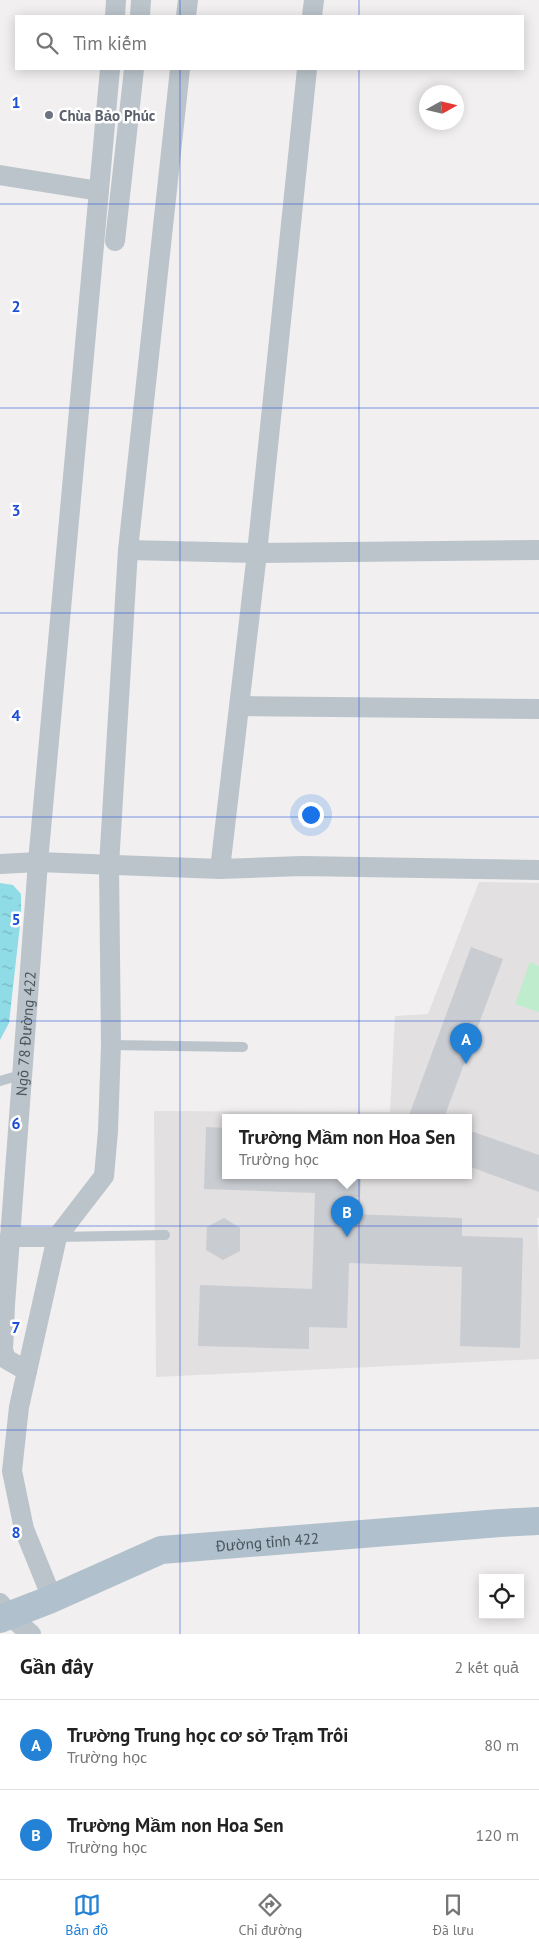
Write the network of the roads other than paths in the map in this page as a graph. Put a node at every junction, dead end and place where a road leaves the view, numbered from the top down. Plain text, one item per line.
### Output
1 (116, 0) edge
2 (141, 0) edge
3 (188, 0) edge
4 (314, 0) edge
5 (115, 15) edge
6 (140, 15) edge
7 (186, 15) edge
8 (312, 15) edge
9 (110, 70) edge
10 (134, 70) edge
11 (180, 70) edge
12 (307, 70) edge
13 (0, 175) edge
14 (99, 191) junction
15 (115, 241) dead end
16 (128, 550) junction
17 (539, 550) edge
18 (257, 553) junction
19 (240, 706) junction
20 (539, 709) edge
21 (38, 862) junction
22 (0, 864) edge
23 (109, 864) junction
24 (220, 869) junction
25 (539, 870) edge
26 (111, 1046) junction
27 (243, 1047) dead end
28 (21, 1075) junction
29 (0, 1081) edge
30 (165, 1235) dead end
31 (10, 1237) junction
32 (57, 1237) junction
33 (3, 1285) edge
34 (27, 1371) junction
35 (539, 1521) edge
36 (52, 1598) junction
37 (3, 1613) edge
38 (31, 1634) edge

1 - 5 street
2 - 6 street
3 - 7 street
4 - 8 street
9 - 14 street, Ngõ 78 Đường 422
10 - 15 street
11 - 16 street
12 - 18 street
13 - 14 street
14 - 21 street, Ngõ 78 Đường 422
16 - 18 street
16 - 23 street
17 - 18 street
18 - 19 street
19 - 20 street
19 - 24 street
21 - 22 street
21 - 23 street
21 - 28 street, Ngõ 78 Đường 422
23 - 24 street
23 - 26 street
24 - 25 street
26 - 27 lane
26 - 32 street
28 - 29 lane
28 - 31 street, Ngõ 78 Đường 422
30 - 32 lane
31 - 32 street
31 - 33 street, Ngõ 78 Đường 422
32 - 34 street
33 - 34 street, Ngõ 78 Đường 422
34 - 36 street
35 - 36 main road, Đường tỉnh 422
36 - 37 main road, Đường tỉnh 422
37 - 38 street

